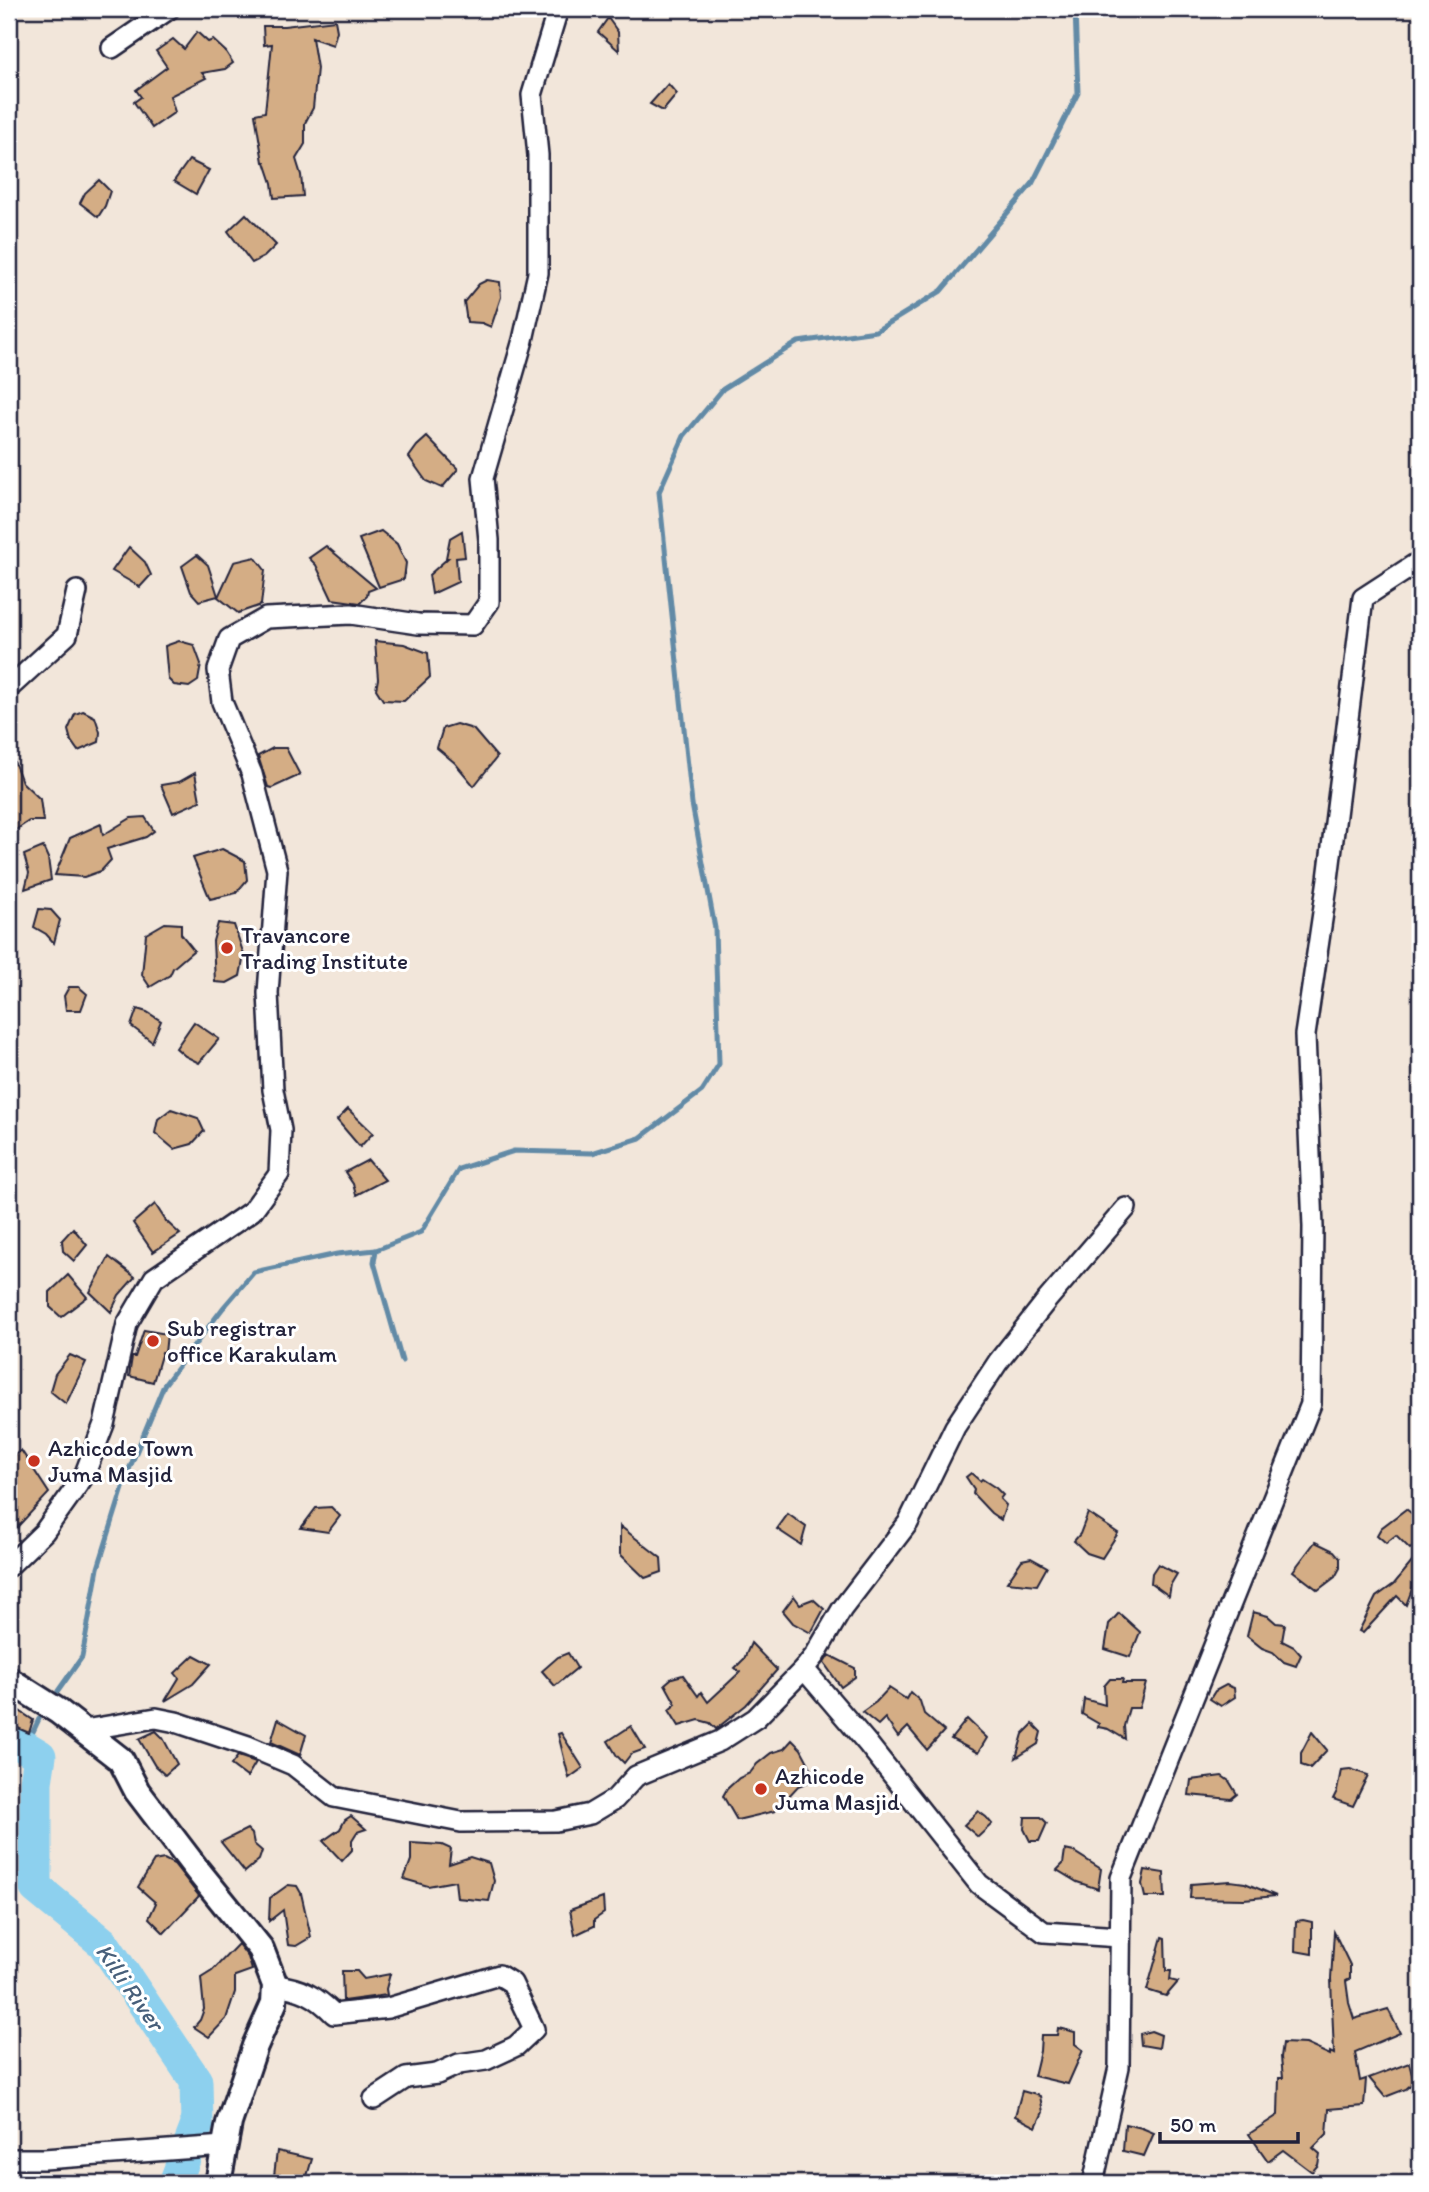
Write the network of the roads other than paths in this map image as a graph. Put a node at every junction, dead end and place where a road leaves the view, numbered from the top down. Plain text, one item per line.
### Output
1 (169, 9) edge
2 (558, 9) edge
3 (112, 48) dead end
4 (1420, 561) edge
5 (77, 591) dead end
6 (9, 688) edge
7 (1126, 1208) dead end
8 (9, 1566) edge
9 (804, 1669) junction
10 (9, 1680) edge
11 (84, 1730) junction
12 (1120, 1937) junction
13 (275, 1985) junction
14 (374, 2099) dead end
15 (215, 2147) junction
16 (9, 2159) edge
17 (221, 2182) edge
18 (1093, 2183) edge

1 - 3 street
2 - 8 street
4 - 12 street
5 - 6 street
7 - 9 street
9 - 11 street
9 - 12 street
10 - 11 main road
11 - 13 main road
12 - 18 street
13 - 14 street
13 - 15 main road
15 - 16 street
15 - 17 main road

